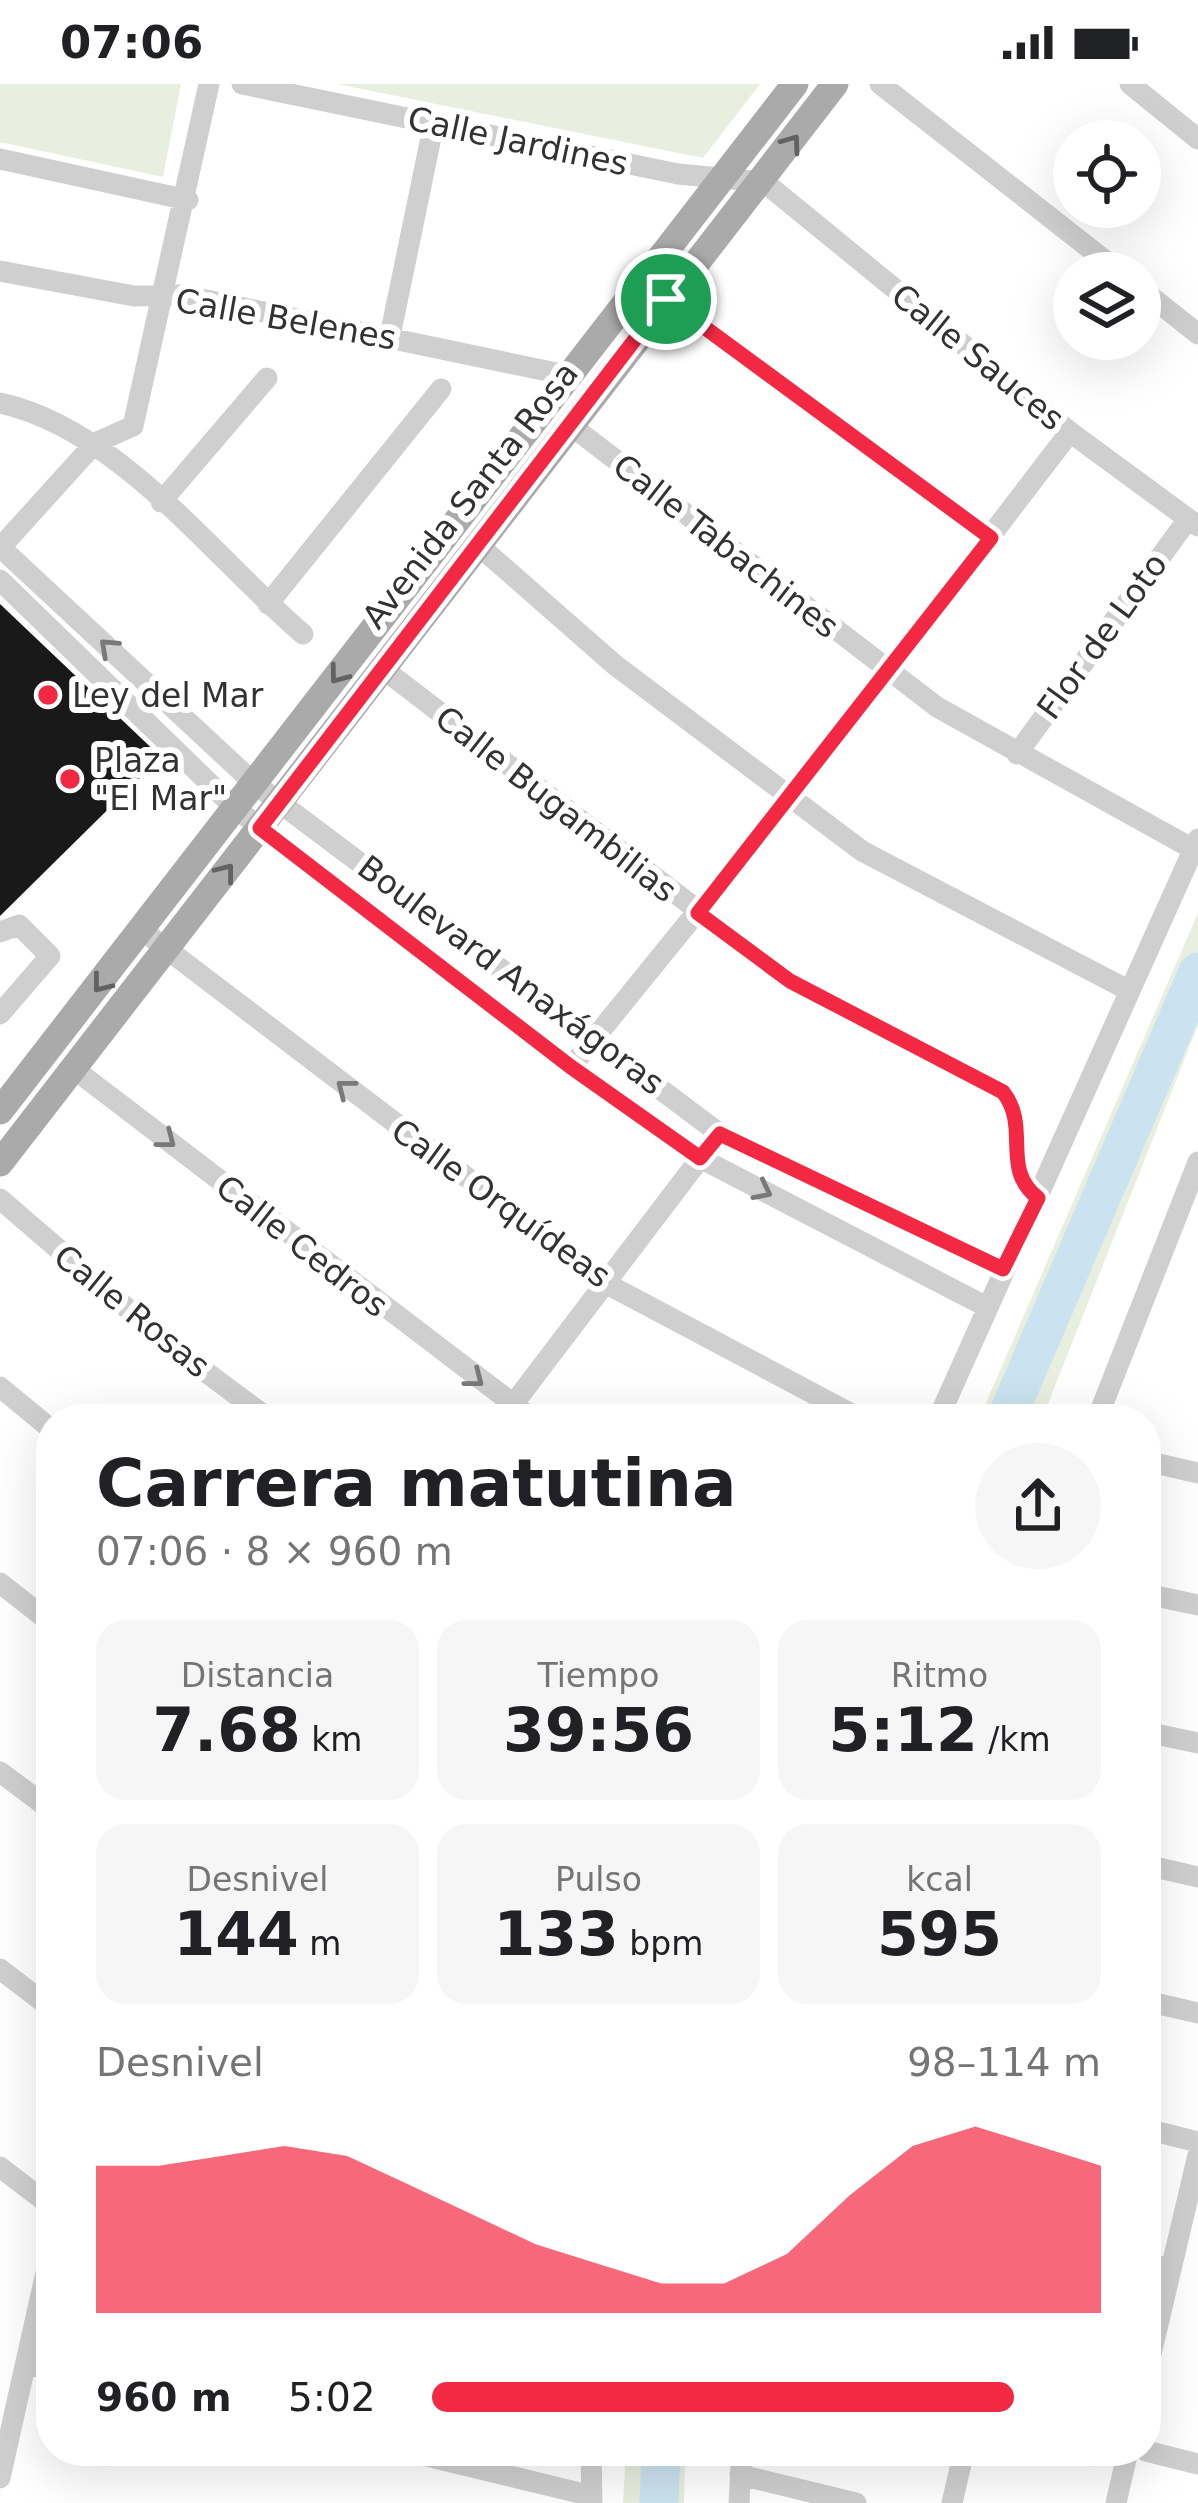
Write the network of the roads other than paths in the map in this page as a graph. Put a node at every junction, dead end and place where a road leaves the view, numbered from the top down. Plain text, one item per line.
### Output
1 (209, 84) edge
2 (242, 84) edge
3 (795, 84) edge
4 (835, 84) edge
5 (880, 84) edge
6 (1130, 84) edge
7 (434, 123) junction
8 (1198, 139) edge
9 (0, 159) edge
10 (723, 178) junction
11 (764, 182) junction
12 (188, 200) junction
13 (1093, 252) edge
14 (0, 271) edge
15 (166, 297) junction
16 (666, 299) junction
17 (1161, 305) edge
18 (1198, 334) edge
19 (390, 336) junction
20 (571, 376) junction
21 (267, 378) dead end
22 (440, 389) dead end
23 (0, 404) edge
24 (569, 424) junction
25 (1070, 432) junction
26 (95, 443) junction
27 (161, 502) junction
28 (1193, 522) edge
29 (991, 538) junction
30 (478, 545) junction
31 (0, 548) edge
32 (0, 580) edge
33 (268, 604) junction
34 (303, 634) dead end
35 (382, 668) junction
36 (885, 669) junction
37 (1016, 754) junction
38 (255, 784) junction
39 (792, 795) junction
40 (283, 800) junction
41 (235, 808) junction
42 (260, 828) junction
43 (1196, 844) edge
44 (698, 913) junction
45 (143, 931) junction
46 (0, 932) edge
47 (166, 950) junction
48 (1126, 989) junction
49 (0, 1014) edge
50 (593, 1040) junction
51 (571, 1067) junction
52 (74, 1069) junction
53 (0, 1111) edge
54 (720, 1134) junction
55 (4, 1150) edge
56 (700, 1158) junction
57 (1198, 1162) edge
58 (1038, 1198) junction
59 (0, 1199) edge
60 (1003, 1269) junction
61 (608, 1284) junction
62 (985, 1306) junction
63 (0, 1387) edge
64 (248, 1404) edge
65 (496, 1404) edge
66 (514, 1404) edge
67 (832, 1404) edge
68 (944, 1404) edge
69 (1103, 1404) edge
70 (36, 1417) edge
71 (1161, 1464) edge
72 (1198, 1473) edge
73 (0, 1583) edge
74 (1161, 1597) edge
75 (1198, 1605) edge
76 (36, 1611) edge
77 (1161, 1735) edge
78 (1198, 1743) edge
79 (0, 1772) edge
80 (36, 1799) edge
81 (1161, 1868) edge
82 (1198, 1877) edge
83 (0, 1969) edge
84 (36, 1997) edge
85 (1161, 2004) edge
86 (1198, 2013) edge
87 (1161, 2132) edge
88 (1198, 2142) edge
89 (1198, 2156) edge
90 (0, 2167) edge
91 (36, 2195) edge
92 (1161, 2267) edge
93 (1171, 2270) junction
94 (1161, 2312) edge
95 (36, 2318) edge
96 (26, 2364) junction
97 (36, 2366) edge
98 (1161, 2455) edge
99 (1198, 2464) edge
100 (464, 2466) edge
101 (591, 2466) edge
102 (741, 2466) edge
103 (961, 2466) edge
104 (1125, 2466) edge
105 (740, 2475) junction
106 (0, 2478) edge
107 (592, 2499) edge
108 (739, 2503) edge
109 (856, 2503) edge
110 (952, 2503) edge
111 (1116, 2503) edge

1 - 12 street
2 - 7 street, Calle Jardines
3 - 10 main road, Avenida Santa Rosa
11 -> 4 main road, Avenida Santa Rosa
5 - 13 street
6 - 8 street
7 - 10 street, Calle Jardines
7 - 19 street
9 - 12 street
10 - 11 street
10 - 20 main road, Avenida Santa Rosa
11 - 16 main road, Avenida Santa Rosa
11 - 25 street, Calle Sauces
12 - 15 street
14 - 15 street, Calle Belenes
15 - 19 street, Calle Belenes
15 - 26 street
16 - 24 main road, Avenida Santa Rosa
16 - 29 street
17 - 18 street
19 - 20 street, Calle Belenes
20 -> 38 main road, Avenida Santa Rosa
21 - 27 street
22 - 33 street
23 - 26 street
24 - 30 main road, Avenida Santa Rosa
24 - 36 street, Calle Tabachines
25 - 28 street, Calle Sauces
25 - 29 street
26 - 27 street
26 - 31 street
27 - 33 street
28 - 37 street, Flor de Loto
29 - 36 street
30 - 35 main road, Avenida Santa Rosa
30 - 39 street
38 -> 31 street
32 - 41 street
33 - 34 street
35 - 40 main road, Avenida Santa Rosa
35 - 44 street, Calle Bugambilias
36 - 37 street, Calle Tabachines
36 - 39 street
37 - 43 street, Calle Tabachines
38 - 40 street
38 - 41 main road, Avenida Santa Rosa
39 - 44 street
39 - 48 street
40 - 42 main road, Avenida Santa Rosa
40 - 50 street, Boulevard Anaxágoras
41 - 42 street
41 - 45 main road, Avenida Santa Rosa
47 -> 42 main road, Avenida Santa Rosa
42 - 51 street, Boulevard Anaxágoras
43 - 48 street
44 - 50 street
44 - 58 street, Calle Bugambilias
45 - 47 street
45 -> 53 main road, Avenida Santa Rosa
46 - 49 street
47 - 52 main road, Avenida Santa Rosa
61 -> 47 street, Calle Orquídeas
48 - 58 street
50 - 51 street
50 - 54 street, Boulevard Anaxágoras
51 - 56 street, Boulevard Anaxágoras
52 - 55 main road, Avenida Santa Rosa
52 -> 65 street, Calle Cedros
54 - 56 street
54 - 60 street, Boulevard Anaxágoras
56 - 61 street
56 -> 62 street, Boulevard Anaxágoras
57 - 69 street
58 - 60 street
59 - 64 street, Calle Rosas
60 - 62 street
61 - 66 street
61 - 67 street, Calle Orquídeas
62 - 68 street
63 - 70 street
71 - 72 street
73 - 76 street
74 - 75 street
77 - 78 street
79 - 80 street
81 - 82 street
83 - 84 street
85 - 86 street
87 - 88 street
89 - 93 street
90 - 91 street
92 - 93 street
93 - 94 street
95 - 96 street
96 - 97 street
96 - 106 street
98 - 99 street
100 - 107 street
101 - 107 street
102 - 105 street
103 - 110 street
104 - 111 street
105 - 108 street
105 - 109 street

